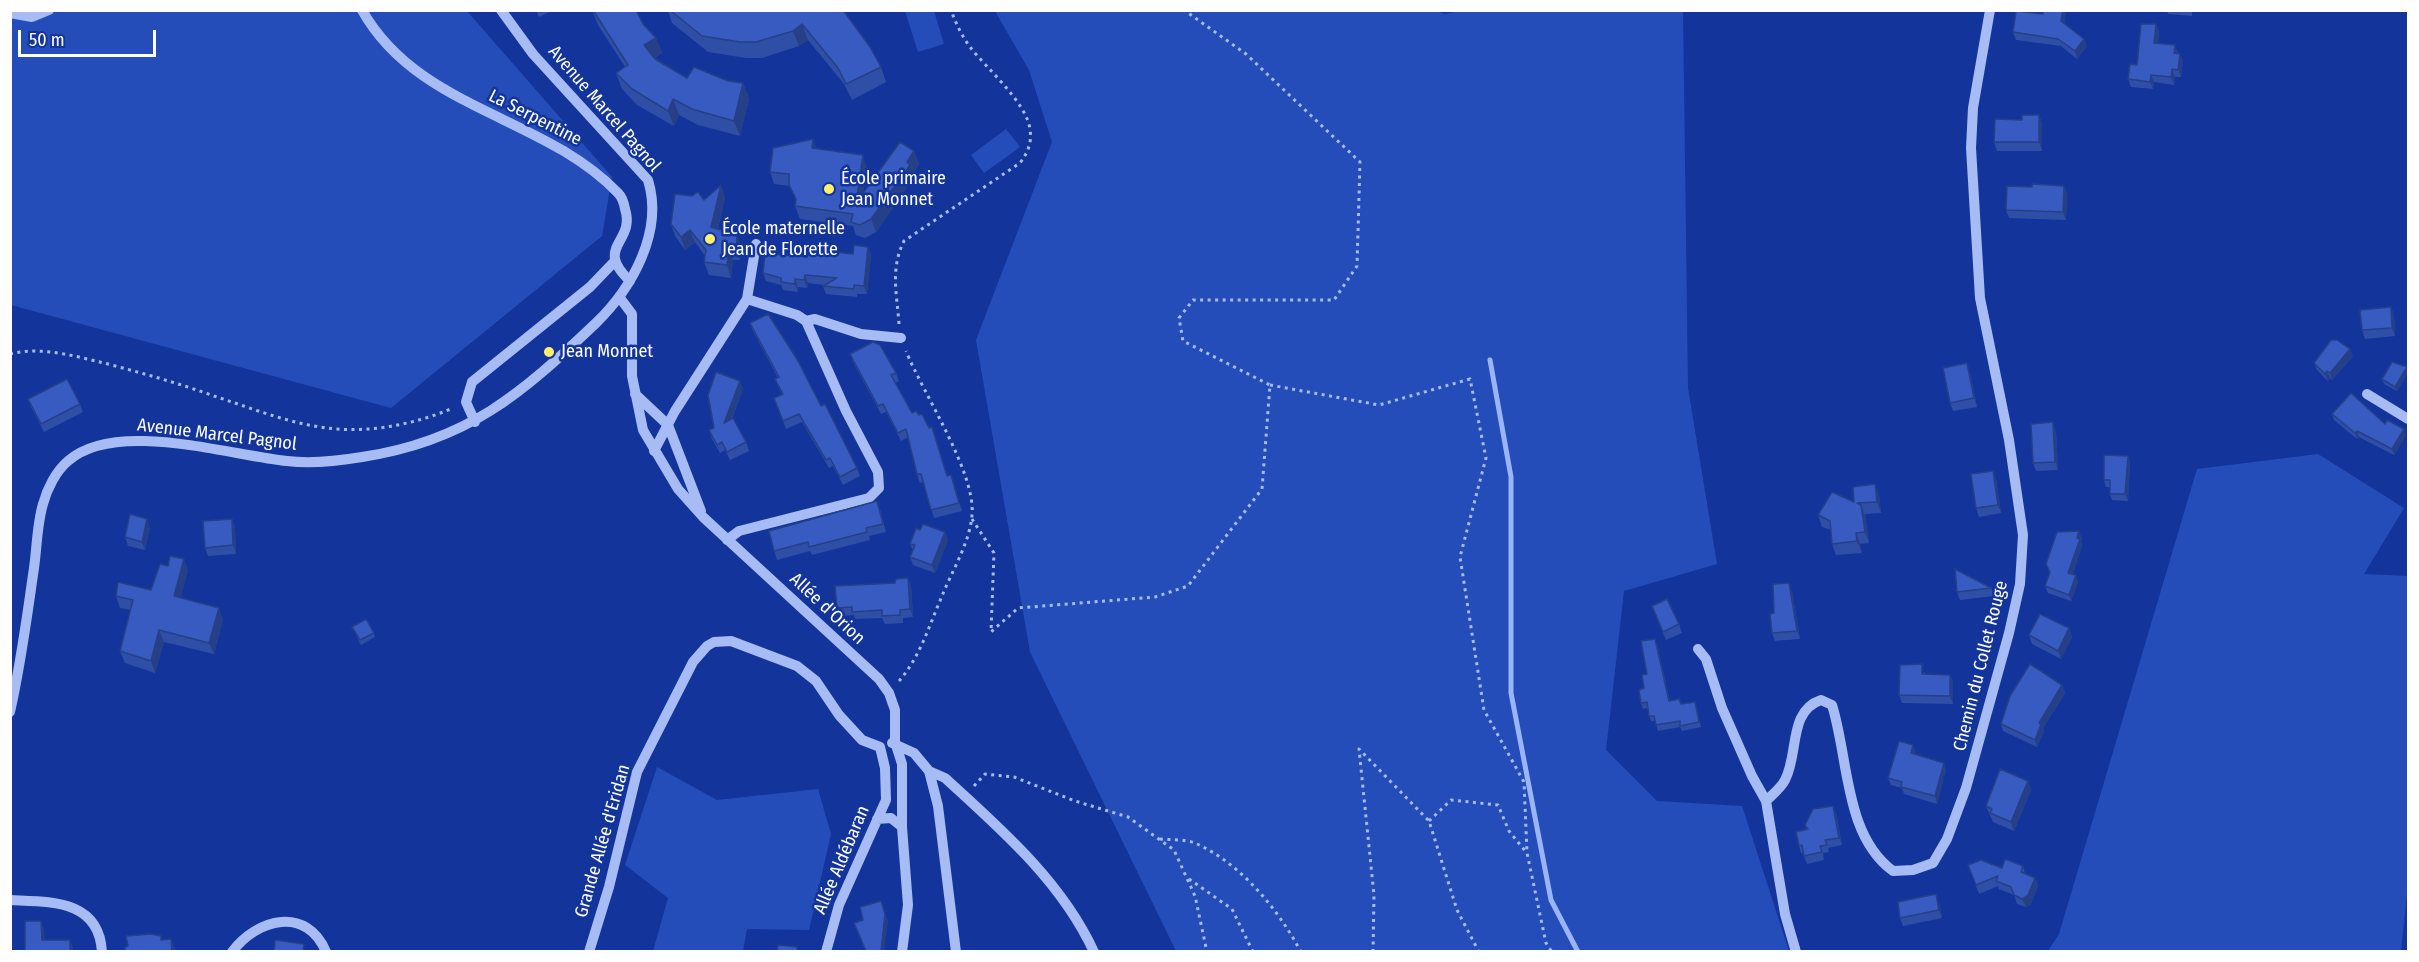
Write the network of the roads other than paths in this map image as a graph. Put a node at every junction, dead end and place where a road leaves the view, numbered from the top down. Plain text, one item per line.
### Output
1 (49, 10) edge
2 (362, 10) edge
3 (501, 10) edge
4 (1990, 10) edge
5 (10, 13) edge
6 (756, 244) dead end
7 (614, 262) junction
8 (630, 281) junction
9 (620, 298) junction
10 (747, 299) junction
11 (806, 321) junction
12 (901, 338) road end
13 (634, 393) junction
14 (2367, 394) dead end
15 (2409, 419) edge
16 (474, 422) junction
17 (668, 425) junction
18 (654, 452) junction
19 (704, 517) junction
20 (727, 540) junction
21 (1698, 649) dead end
22 (10, 712) edge
23 (894, 742) junction
24 (880, 747) junction
25 (929, 771) junction
26 (1766, 801) junction
27 (877, 819) junction
28 (902, 827) junction
29 (10, 900) edge
30 (102, 951) edge
31 (232, 951) edge
32 (326, 951) edge
33 (588, 951) edge
34 (826, 951) edge
35 (902, 951) edge
36 (956, 951) edge
37 (1094, 951) edge
38 (1796, 951) edge

1 - 5 street
2 - 7 street, La Serpentine
3 - 8 street, Avenue Marcel Pagnol
4 - 26 street, Chemin du Collet Rouge
6 - 10 street
7 - 8 street
7 - 16 street
8 - 9 street, Avenue Marcel Pagnol
9 - 13 street, Allée d'Orion
9 - 16 street, Avenue Marcel Pagnol
10 - 11 street
10 - 17 street
11 - 12 street
11 - 20 street
13 - 17 street, Allée d'Orion
13 - 18 street, Allée d'Orion
14 - 15 street
16 - 22 street, Avenue Marcel Pagnol
17 - 18 street
17 - 19 street, Allée d'Orion
18 - 19 street, Allée d'Orion
19 - 20 street, Allée d'Orion
20 - 23 street, Allée d'Orion
21 - 26 street
23 - 24 street
23 - 25 street
23 - 28 street
24 - 27 street, Allée Aldébaran
24 - 33 street, Grande Allée d'Eridan
25 - 36 street
25 - 37 street
26 - 38 street
27 - 28 street
27 - 34 street, Allée Aldébaran
28 - 35 street
29 - 30 street
31 - 32 street

